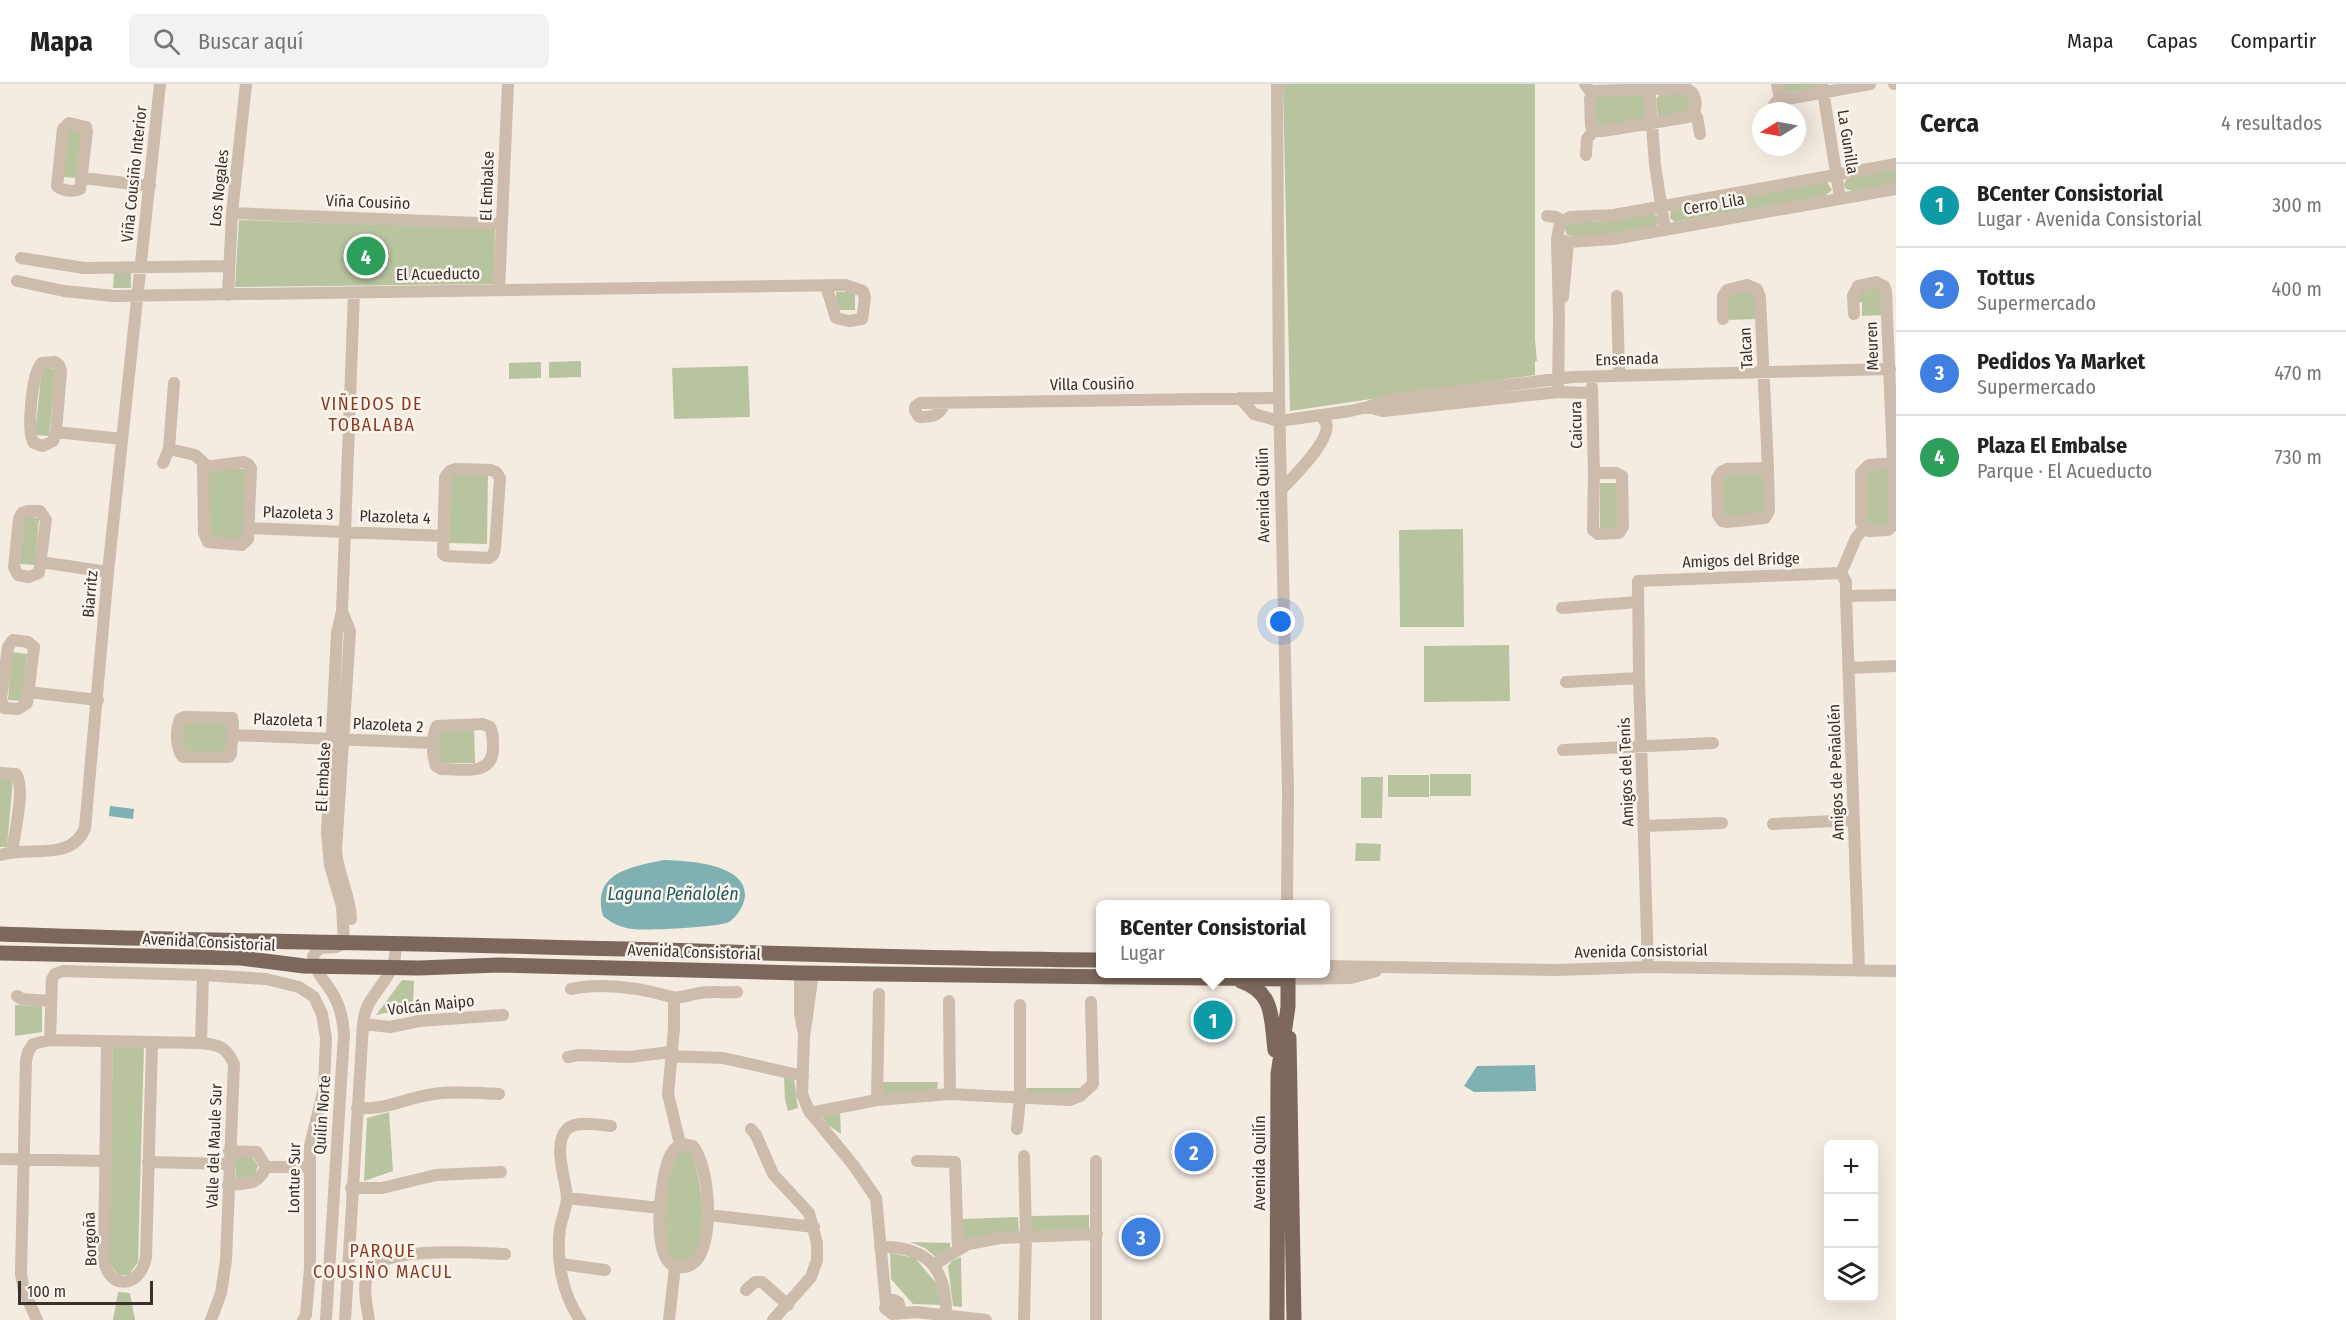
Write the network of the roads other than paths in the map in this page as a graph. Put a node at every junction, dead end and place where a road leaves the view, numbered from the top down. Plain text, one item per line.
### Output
1 (160, 84) edge
2 (246, 84) edge
3 (508, 84) edge
4 (1276, 84) edge
5 (1870, 84) edge
6 (1649, 87) edge
7 (1694, 88) edge
8 (1823, 88) edge
9 (1588, 89) edge
10 (1779, 90) edge
11 (1693, 113) junction
12 (1651, 124) junction
13 (1594, 130) junction
14 (1700, 134) dead end
15 (1586, 155) dead end
16 (1896, 164) edge
17 (1837, 175) junction
18 (82, 178) junction
19 (150, 186) junction
20 (1896, 189) edge
21 (1840, 198) junction
22 (1661, 207) junction
23 (232, 213) junction
24 (1547, 216) dead end
25 (1562, 221) junction
26 (502, 224) junction
27 (1665, 230) junction
28 (1562, 241) junction
29 (21, 258) dead end
30 (229, 266) junction
31 (139, 267) junction
32 (17, 281) dead end
33 (826, 286) dead end
34 (499, 289) junction
35 (354, 293) junction
36 (228, 295) junction
37 (1617, 296) dead end
38 (138, 297) junction
39 (1854, 314) dead end
40 (1723, 320) dead end
41 (1890, 369) junction
42 (1764, 372) junction
43 (1619, 376) junction
44 (1592, 377) junction
45 (1559, 379) junction
46 (174, 383) dead end
47 (1490, 392) junction
48 (1558, 392) junction
49 (1592, 393) junction
50 (1240, 398) junction
51 (1279, 398) junction
52 (945, 403) dead end
53 (1350, 411) junction
54 (1320, 415) junction
55 (1279, 421) junction
56 (56, 432) junction
57 (1326, 435) junction
58 (122, 439) junction
59 (169, 449) junction
60 (1893, 463) junction
61 (163, 464) dead end
62 (207, 466) junction
63 (1768, 468) junction
64 (1594, 473) junction
65 (1281, 490) junction
66 (249, 528) junction
67 (1864, 528) junction
68 (346, 532) junction
69 (443, 536) junction
70 (41, 562) junction
71 (108, 572) junction
72 (1841, 573) junction
73 (1643, 580) joint
74 (1896, 595) edge
75 (1846, 596) junction
76 (1637, 602) junction
77 (1562, 608) dead end
78 (1896, 666) edge
79 (1850, 668) junction
80 (1639, 678) junction
81 (1566, 682) dead end
82 (28, 692) junction
83 (98, 700) junction
84 (233, 735) junction
85 (337, 739) junction
86 (433, 743) junction
87 (1713, 743) dead end
88 (1641, 746) junction
89 (1563, 750) dead end
90 (0, 773) edge
91 (1854, 820) junction
92 (1722, 823) dead end
93 (1773, 824) dead end
94 (1644, 826) junction
95 (6, 854) edge
96 (1287, 900) edge
97 (0, 934) edge
98 (348, 944) junction
99 (394, 945) junction
100 (673, 950) junction
101 (0, 953) edge
102 (1039, 959) junction
103 (1096, 960) edge
104 (315, 966) junction
105 (1330, 966) edge
106 (391, 967) junction
107 (1648, 967) junction
108 (1386, 968) junction
109 (672, 970) junction
110 (1859, 971) junction
111 (1896, 971) edge
112 (807, 973) junction
113 (202, 975) junction
114 (1039, 976) junction
115 (1089, 976) junction
116 (1096, 976) edge
117 (1330, 977) edge
118 (1229, 978) edge
119 (1288, 978) edge
120 (571, 989) dead end
121 (737, 992) dead end
122 (879, 994) dead end
123 (17, 996) dead end
124 (674, 998) junction
125 (50, 1001) junction
126 (949, 1001) dead end
127 (1091, 1002) dead end
128 (1020, 1005) dead end
129 (1288, 1007) junction
130 (503, 1015) dead end
131 (363, 1024) junction
132 (50, 1040) junction
133 (107, 1043) junction
134 (201, 1043) junction
135 (152, 1044) junction
136 (670, 1054) junction
137 (568, 1057) dead end
138 (1278, 1074) junction
139 (803, 1076) junction
140 (499, 1094) dead end
141 (950, 1094) junction
142 (1020, 1098) junction
143 (877, 1100) junction
144 (357, 1108) junction
145 (810, 1113) junction
146 (611, 1126) dead end
147 (751, 1129) dead end
148 (1017, 1129) dead end
149 (680, 1144) junction
150 (230, 1150) junction
151 (1024, 1156) dead end
152 (0, 1159) edge
153 (24, 1160) junction
154 (106, 1161) junction
155 (917, 1161) dead end
156 (1096, 1161) dead end
157 (148, 1162) junction
158 (229, 1164) junction
159 (266, 1167) junction
160 (308, 1167) junction
161 (501, 1172) dead end
162 (228, 1185) junction
163 (351, 1188) junction
164 (567, 1197) junction
165 (660, 1208) junction
166 (708, 1215) junction
167 (814, 1227) junction
168 (1097, 1233) junction
169 (1026, 1237) junction
170 (880, 1246) junction
171 (958, 1249) junction
172 (505, 1254) dead end
173 (561, 1264) junction
174 (933, 1265) junction
175 (675, 1267) junction
176 (605, 1270) dead end
177 (746, 1290) dead end
178 (788, 1305) junction
179 (890, 1310) edge
180 (946, 1315) junction
181 (37, 1320) edge
182 (211, 1320) edge
183 (303, 1320) edge
184 (326, 1320) edge
185 (345, 1320) edge
186 (369, 1320) edge
187 (580, 1320) edge
188 (669, 1320) edge
189 (772, 1320) edge
190 (986, 1320) edge
191 (1024, 1320) edge
192 (1096, 1320) edge
193 (1277, 1320) edge
194 (1294, 1320) edge

1 - 19 street, Viña Cousiño Interior
2 - 23 street, Los Nogales
3 - 26 street, El Embalse
4 - 51 street, Avenida Quilín
5 - 8 street, La Gunilla
6 - 7 street
6 - 9 street
6 - 12 street
7 - 11 street
8 - 10 street, La Gunilla
8 - 17 street, La Gunilla
9 - 13 street
11 - 12 street
11 - 14 street
12 - 13 street
12 - 22 street
13 - 15 street
16 - 17 street, Cerro Lila
17 - 21 street, La Gunilla
17 - 22 street, Cerro Lila
18 - 18 street
18 - 19 street
19 - 31 street, Viña Cousiño Interior
20 - 21 street, Cerro Lila
21 - 27 street, Cerro Lila
22 - 25 street, Cerro Lila
22 - 27 street
23 - 26 street, Viña Cousiño
23 - 30 street, Los Nogales
24 - 25 street, Cerro Lila
25 - 28 street
26 - 34 street, El Embalse
27 - 28 street, Cerro Lila
28 - 45 street
29 - 31 street
30 - 31 street
30 - 36 street, Los Nogales
31 - 38 street, Biarritz
32 - 38 street, El Acueducto
33 - 34 street, El Acueducto
34 - 35 street, El Acueducto
35 - 36 street, El Acueducto
35 - 68 street, El Embalse
36 - 38 street, El Acueducto
37 - 43 street
38 - 58 street, Biarritz
39 - 41 street, Meuren
40 - 42 street, Talcan
41 - 42 street, Ensenada
41 - 60 street, Meuren
42 - 43 street, Ensenada
42 - 63 street, Talcan
43 - 44 street, Ensenada
44 - 45 street, Ensenada
44 - 49 street, Caicura
45 - 47 street, Ensenada
45 - 48 street
46 - 59 street
47 - 48 street, Ensenada
47 - 53 street, Ensenada
48 - 49 street, Ensenada
49 - 64 street, Caicura
50 - 51 street, Villa Cousiño
50 - 52 street, Villa Cousiño
50 - 55 street
51 - 55 street, Avenida Quilín
53 - 54 street, Ensenada
53 - 57 street
54 - 55 street, Ensenada
54 - 57 street
55 - 65 street, Avenida Quilín
56 - 56 street
56 - 58 street
57 - 65 street
58 - 71 street, Biarritz
59 - 61 street
59 - 62 street
60 - 67 street
60 - 67 street, Meuren
62 - 66 street
62 - 66 street
63 - 63 street, Talcan
64 - 64 street, Caicura
65 - 96 street, Avenida Quilín
66 - 68 street, Plazoleta 3
67 - 72 street
68 - 69 street, Plazoleta 4
68 - 85 street, El Embalse
69 - 69 street
70 - 70 street
70 - 71 street
71 - 83 street, Biarritz
72 - 73 street, Amigos del Bridge
72 - 75 street, Amigos de Peñalolén
73 - 76 street, Amigos del Tenis
74 - 75 street
75 - 79 street, Amigos de Peñalolén
76 - 77 street
76 - 80 street, Amigos del Tenis
78 - 79 street
79 - 91 street, Amigos de Peñalolén
80 - 81 street
80 - 88 street, Amigos del Tenis
82 - 82 street
82 - 83 street
83 - 95 street, Biarritz
84 - 84 street
84 - 85 street, Plazoleta 1
85 - 86 street, Plazoleta 2
85 - 98 street, El Embalse
86 - 86 street
87 - 88 street
88 - 89 street
88 - 94 street, Amigos del Tenis
90 - 95 street
91 - 93 street
91 - 110 street, Amigos de Peñalolén
92 - 94 street
94 - 107 street, Amigos del Tenis
97 - 98 main road, Avenida Consistorial
98 - 99 main road, Avenida Consistorial
98 - 104 street
99 - 100 main road, Avenida Consistorial
99 - 106 street, Quilín Norte
100 - 102 main road, Avenida Consistorial
100 - 109 main road
101 - 104 main road, Avenida Consistorial
102 - 103 main road, Avenida Consistorial
102 - 114 main road
103 - 115 main road
104 - 106 main road, Avenida Consistorial
104 - 184 street, Quilín Norte
105 - 108 street, Avenida Consistorial
106 - 109 main road, Avenida Consistorial
106 - 131 street, Quilín Norte
107 - 108 street, Avenida Consistorial
107 - 110 street, Avenida Consistorial
108 - 117 street, Avenida Consistorial
109 - 112 main road, Avenida Consistorial
110 - 111 street, Avenida Consistorial
112 - 114 main road, Avenida Consistorial
112 - 139 street
113 - 125 street, Lontue Sur
113 - 134 street
113 - 160 street, Lontue Sur
114 - 115 main road, Avenida Consistorial
115 - 116 main road, Avenida Consistorial
118 - 138 main road
119 - 129 main road, Avenida Quilín
120 - 124 street
121 - 124 street
122 - 143 street
123 - 125 street
124 - 136 street
125 - 132 street
126 - 141 street
127 - 142 street
128 - 142 street
129 - 138 main road, Avenida Quilín
129 - 194 main road, Avenida Quilín
130 - 131 street, Volcán Maipo
131 - 144 street, Quilín Norte
132 - 133 street, Valle del Maule Sur
132 - 153 street
133 - 135 street, Valle del Maule Sur
133 - 154 street, Borgoña
134 - 135 street, Valle del Maule Sur
134 - 150 street, Valle del Maule Sur
135 - 157 street, Borgoña
136 - 137 street
136 - 139 street
136 - 149 street
138 - 193 main road, Avenida Quilín
139 - 145 street
140 - 144 street
141 - 142 street
141 - 143 street
142 - 148 street
143 - 145 street
144 - 163 street, Quilín Norte
145 - 170 street
146 - 164 street
147 - 167 street
149 - 165 street
149 - 166 street
150 - 158 street, Valle del Maule Sur
150 - 159 street
151 - 169 street
152 - 153 street
153 - 154 street
153 - 181 street
154 - 157 street, Borgoña
155 - 171 street
156 - 168 street
157 - 158 street
158 - 162 street, Valle del Maule Sur
159 - 160 street
159 - 162 street
160 - 183 street, Lontue Sur
161 - 163 street
162 - 182 street, Valle del Maule Sur
163 - 185 street, Quilín Norte
164 - 165 street
164 - 173 street
165 - 175 street
166 - 167 street
166 - 175 street
167 - 178 street
168 - 169 street
168 - 192 street
169 - 171 street
169 - 191 street
170 - 174 street
170 - 179 street
171 - 174 street
172 - 186 street
173 - 176 street
173 - 187 street
174 - 180 street
175 - 188 street
177 - 178 street
178 - 189 street
179 - 180 street
180 - 190 street

